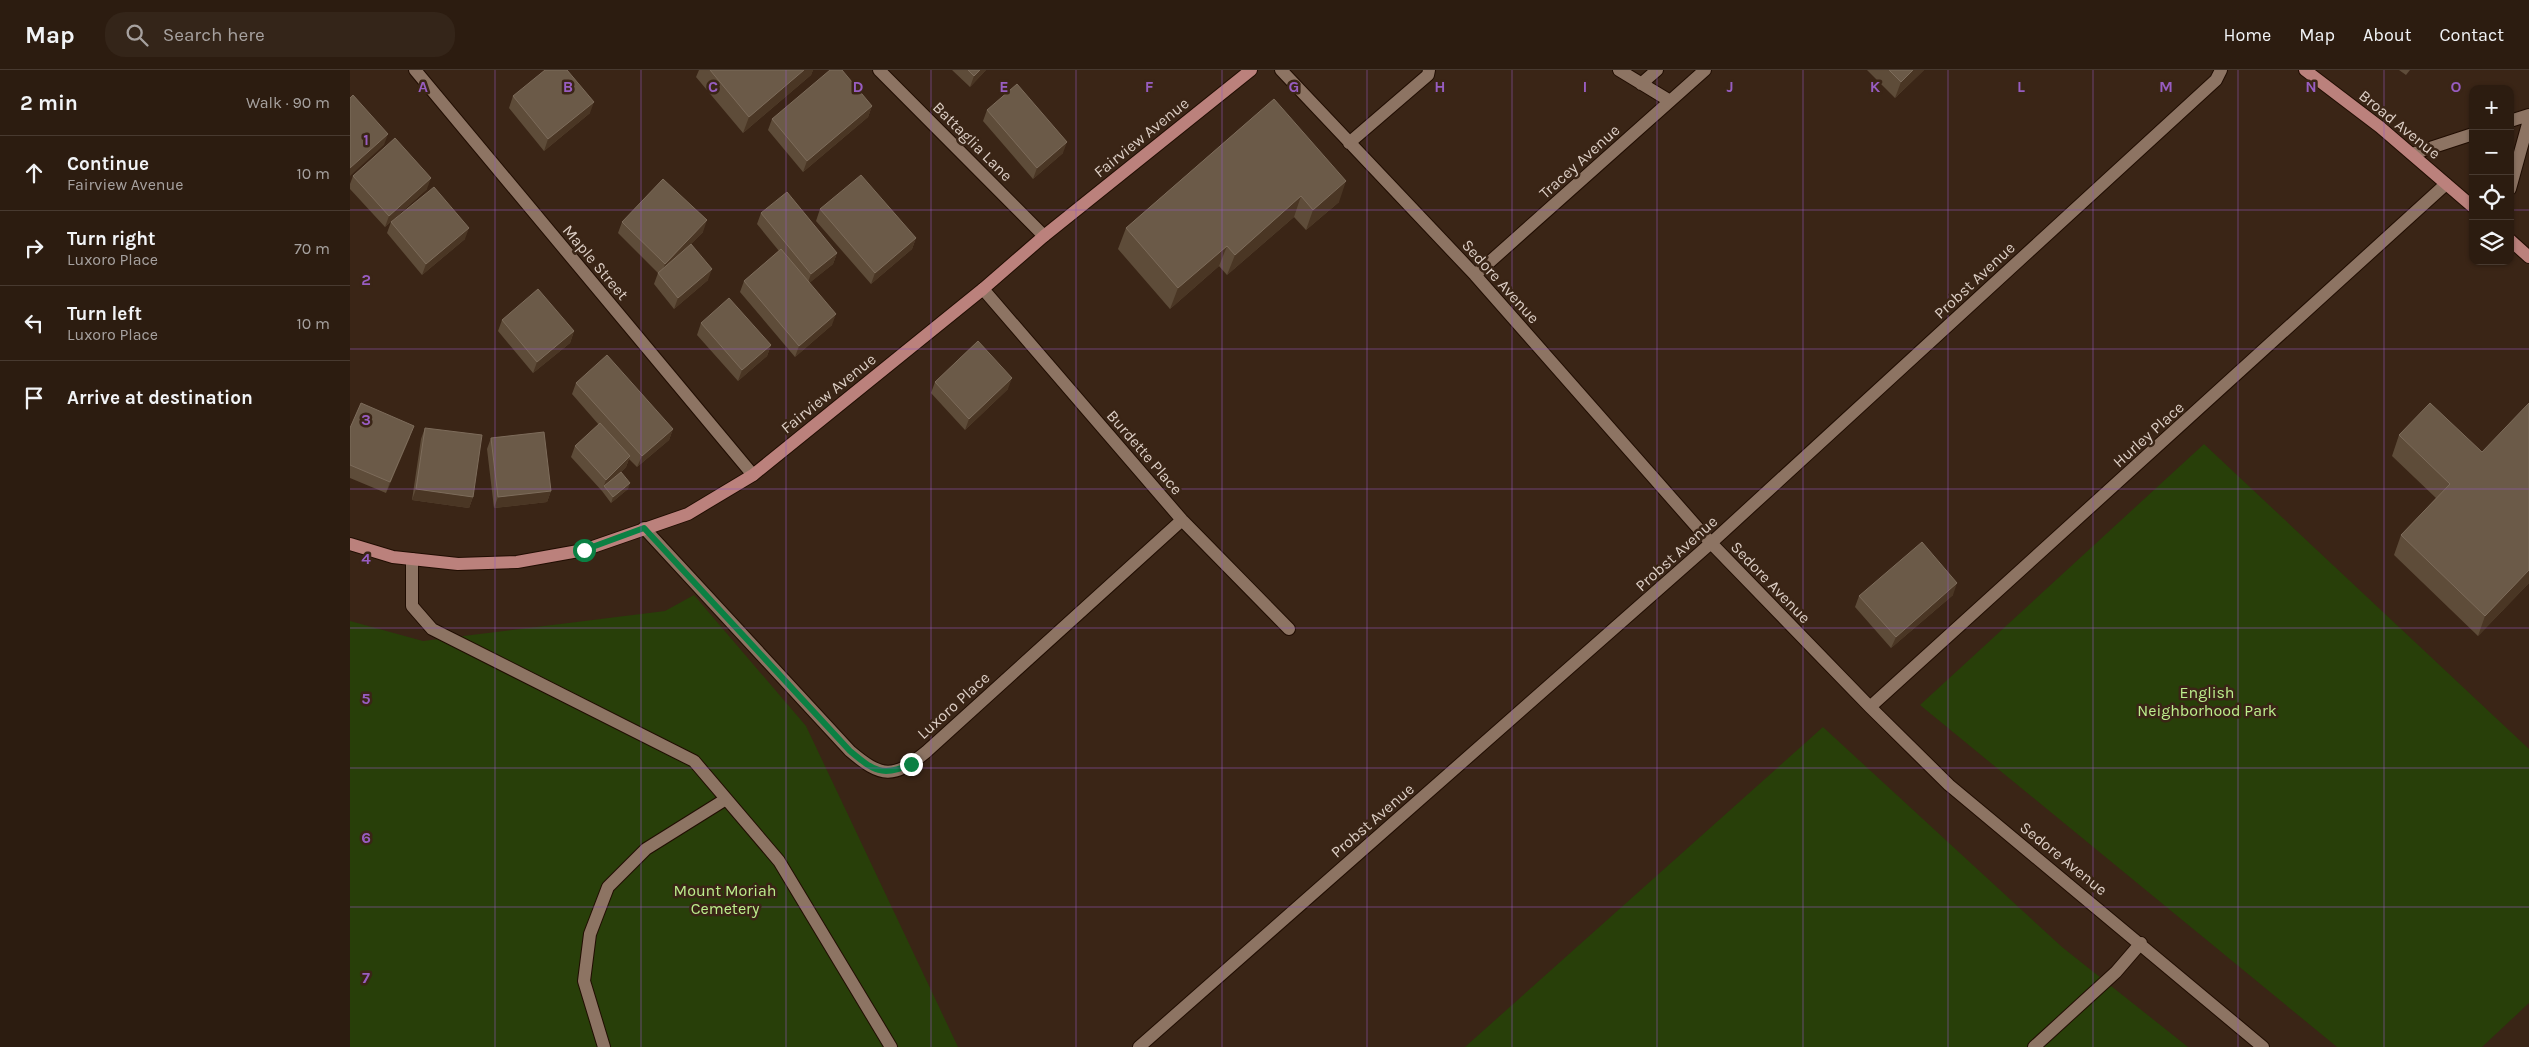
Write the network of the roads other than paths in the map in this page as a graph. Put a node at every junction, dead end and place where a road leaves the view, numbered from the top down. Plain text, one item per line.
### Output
1 (414, 70) edge
2 (879, 70) edge
3 (1251, 70) edge
4 (1281, 70) edge
5 (1429, 70) edge
6 (1619, 70) edge
7 (1657, 70) edge
8 (1704, 70) edge
9 (2221, 70) edge
10 (2305, 70) edge
11 (1642, 84) junction
12 (1670, 101) junction
13 (2529, 115) edge
14 (2514, 120) edge
15 (2529, 120) edge
16 (2469, 135) edge
17 (1349, 143) junction
18 (2412, 154) junction
19 (2514, 175) edge
20 (2446, 184) junction
21 (2469, 204) edge
22 (1044, 236) junction
23 (2514, 244) edge
24 (2529, 257) edge
25 (1475, 276) junction
26 (983, 289) junction
27 (753, 475) junction
28 (1182, 520) junction
29 (644, 528) junction
30 (350, 544) edge
31 (1711, 544) junction
32 (412, 559) junction
33 (1289, 629) dead end
34 (1870, 707) junction
35 (726, 799) junction
36 (2141, 943) junction
37 (604, 1047) edge
38 (891, 1047) edge
39 (1139, 1047) edge
40 (2034, 1047) edge
41 (2263, 1047) edge

1 - 27 street, Maple Street
2 - 22 street, Battaglia Lane
3 - 22 main road, Fairview Avenue
4 - 17 street, Sedore Avenue
5 - 17 street
6 - 11 street
7 - 11 street
8 - 12 street, Tracey Avenue
9 - 31 street, Probst Avenue
10 - 18 main road, Broad Avenue
11 - 12 street
12 - 25 street, Tracey Avenue
13 - 14 street
15 - 19 street
16 - 18 street
17 - 25 street, Sedore Avenue
18 - 20 main road, Broad Avenue
20 - 21 main road, Broad Avenue
20 - 34 street, Hurley Place
22 - 26 main road, Fairview Avenue
23 - 24 main road
25 - 31 street, Sedore Avenue
26 - 27 main road, Fairview Avenue
26 - 28 street, Burdette Place
27 - 29 main road, Fairview Avenue
28 - 29 street, Luxoro Place
28 - 33 street, Burdette Place
29 - 32 main road, Fairview Avenue
30 - 32 main road, Fairview Avenue
31 - 34 street, Sedore Avenue
31 - 39 street, Probst Avenue
32 - 35 street
34 - 36 street, Sedore Avenue
35 - 37 street
35 - 38 street
36 - 40 street
36 - 41 street, Sedore Avenue

